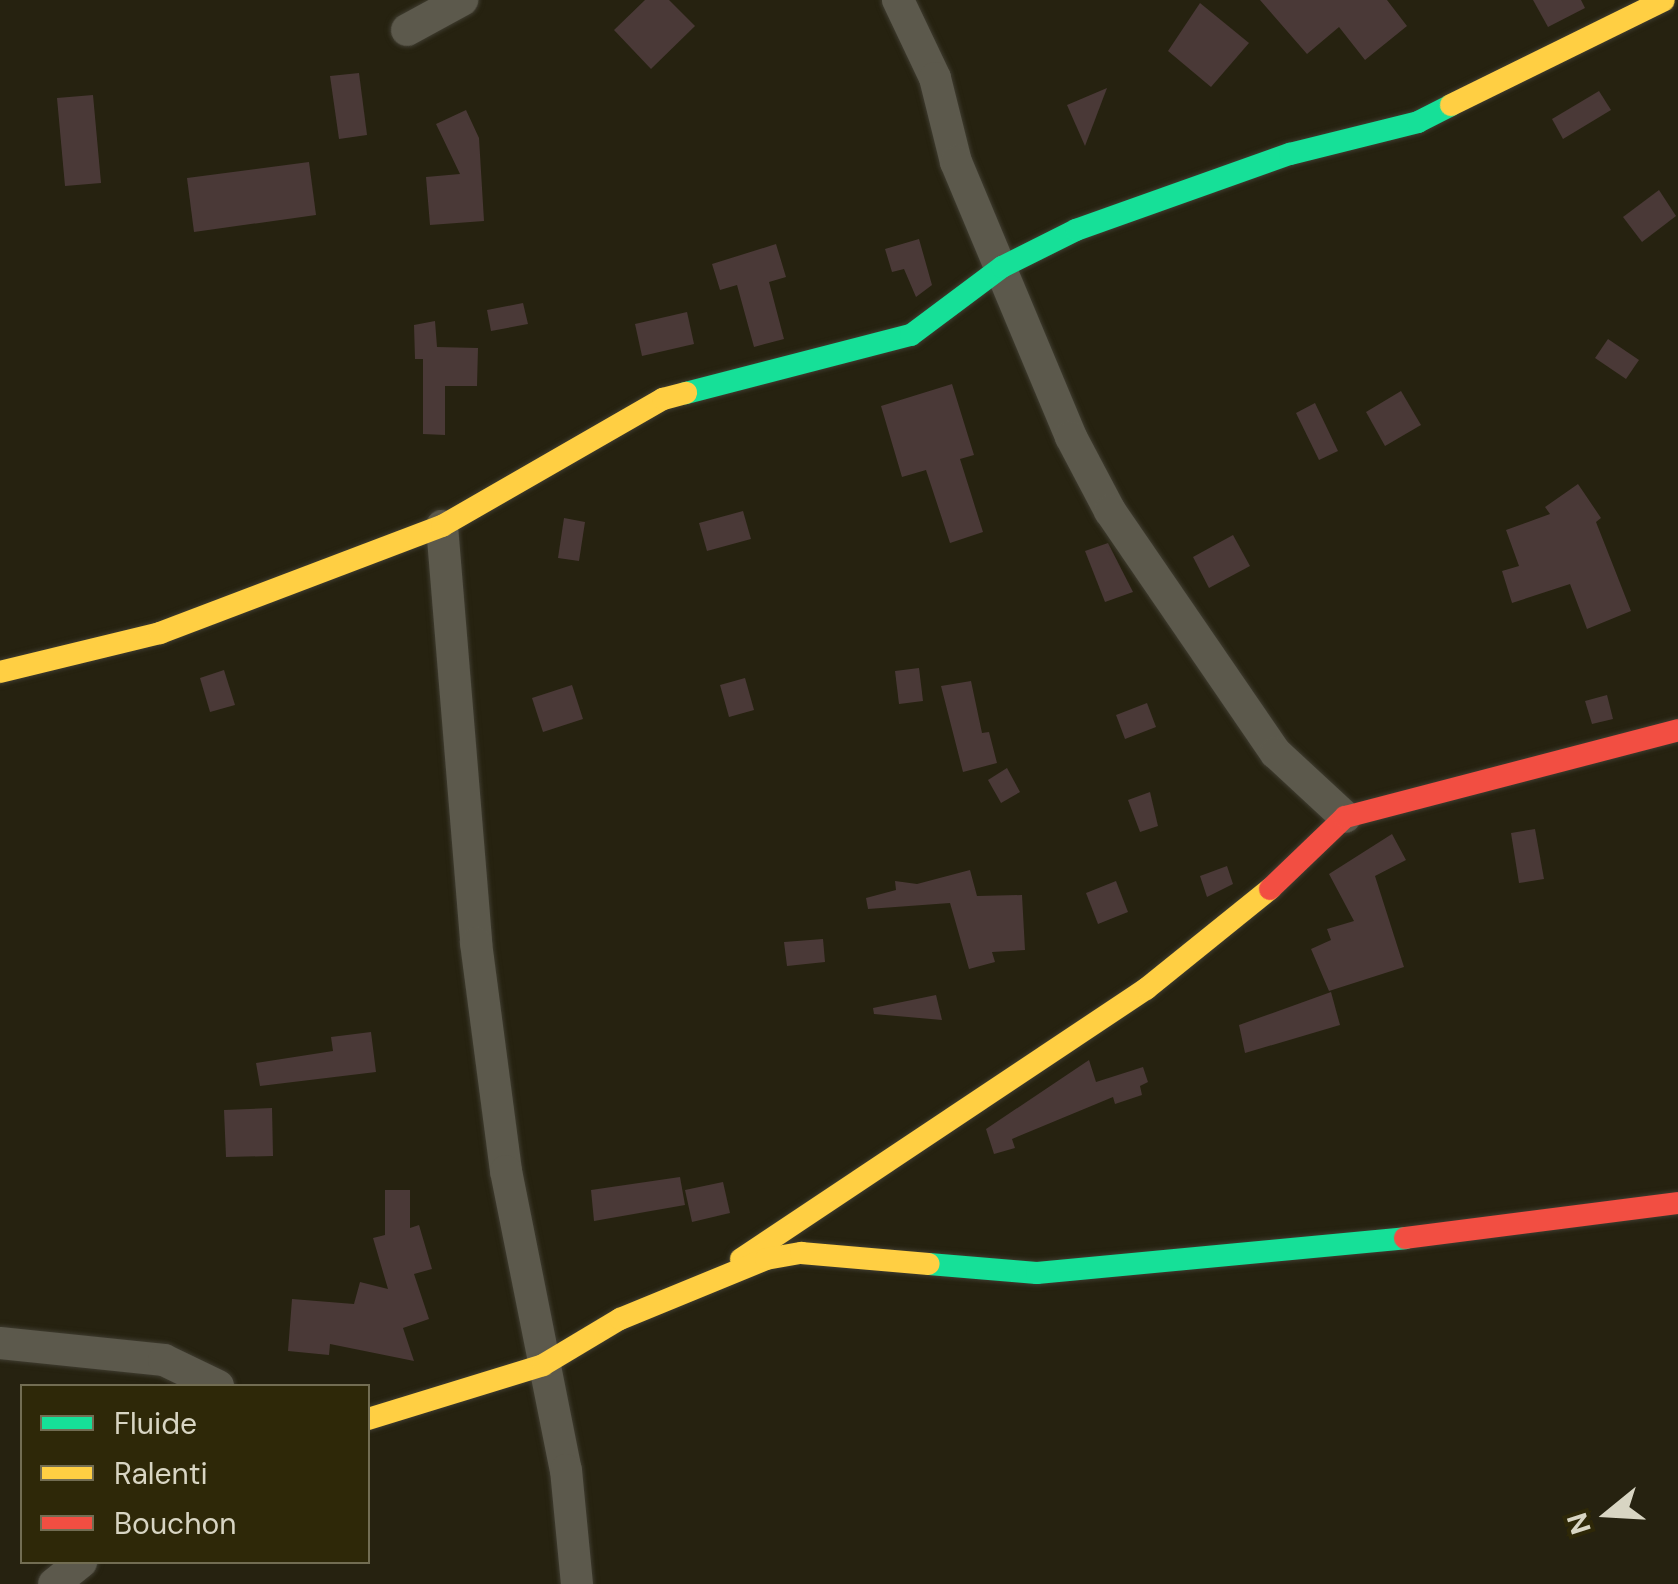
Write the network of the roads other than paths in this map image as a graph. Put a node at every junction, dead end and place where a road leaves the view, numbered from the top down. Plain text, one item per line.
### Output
1 (462, 0) edge
2 (898, 0) edge
3 (1666, 0) edge
4 (1678, 19) edge
5 (407, 30) dead end
6 (1002, 267) junction
7 (442, 526) junction
8 (0, 672) edge
9 (1678, 730) edge
10 (1345, 817) junction
11 (1678, 1203) edge
12 (720, 1278) junction
13 (0, 1342) edge
14 (543, 1365) junction
15 (214, 1384) edge
16 (370, 1418) edge
17 (79, 1564) edge
18 (54, 1584) edge
19 (577, 1584) edge

1 - 5 street
2 - 6 street
3 - 4 street
3 - 6 street
6 - 7 street
6 - 10 street
7 - 8 street
7 - 14 street
9 - 10 street
10 - 12 street
11 - 12 street
12 - 14 street
13 - 15 street
14 - 16 street
14 - 19 street
17 - 18 street

